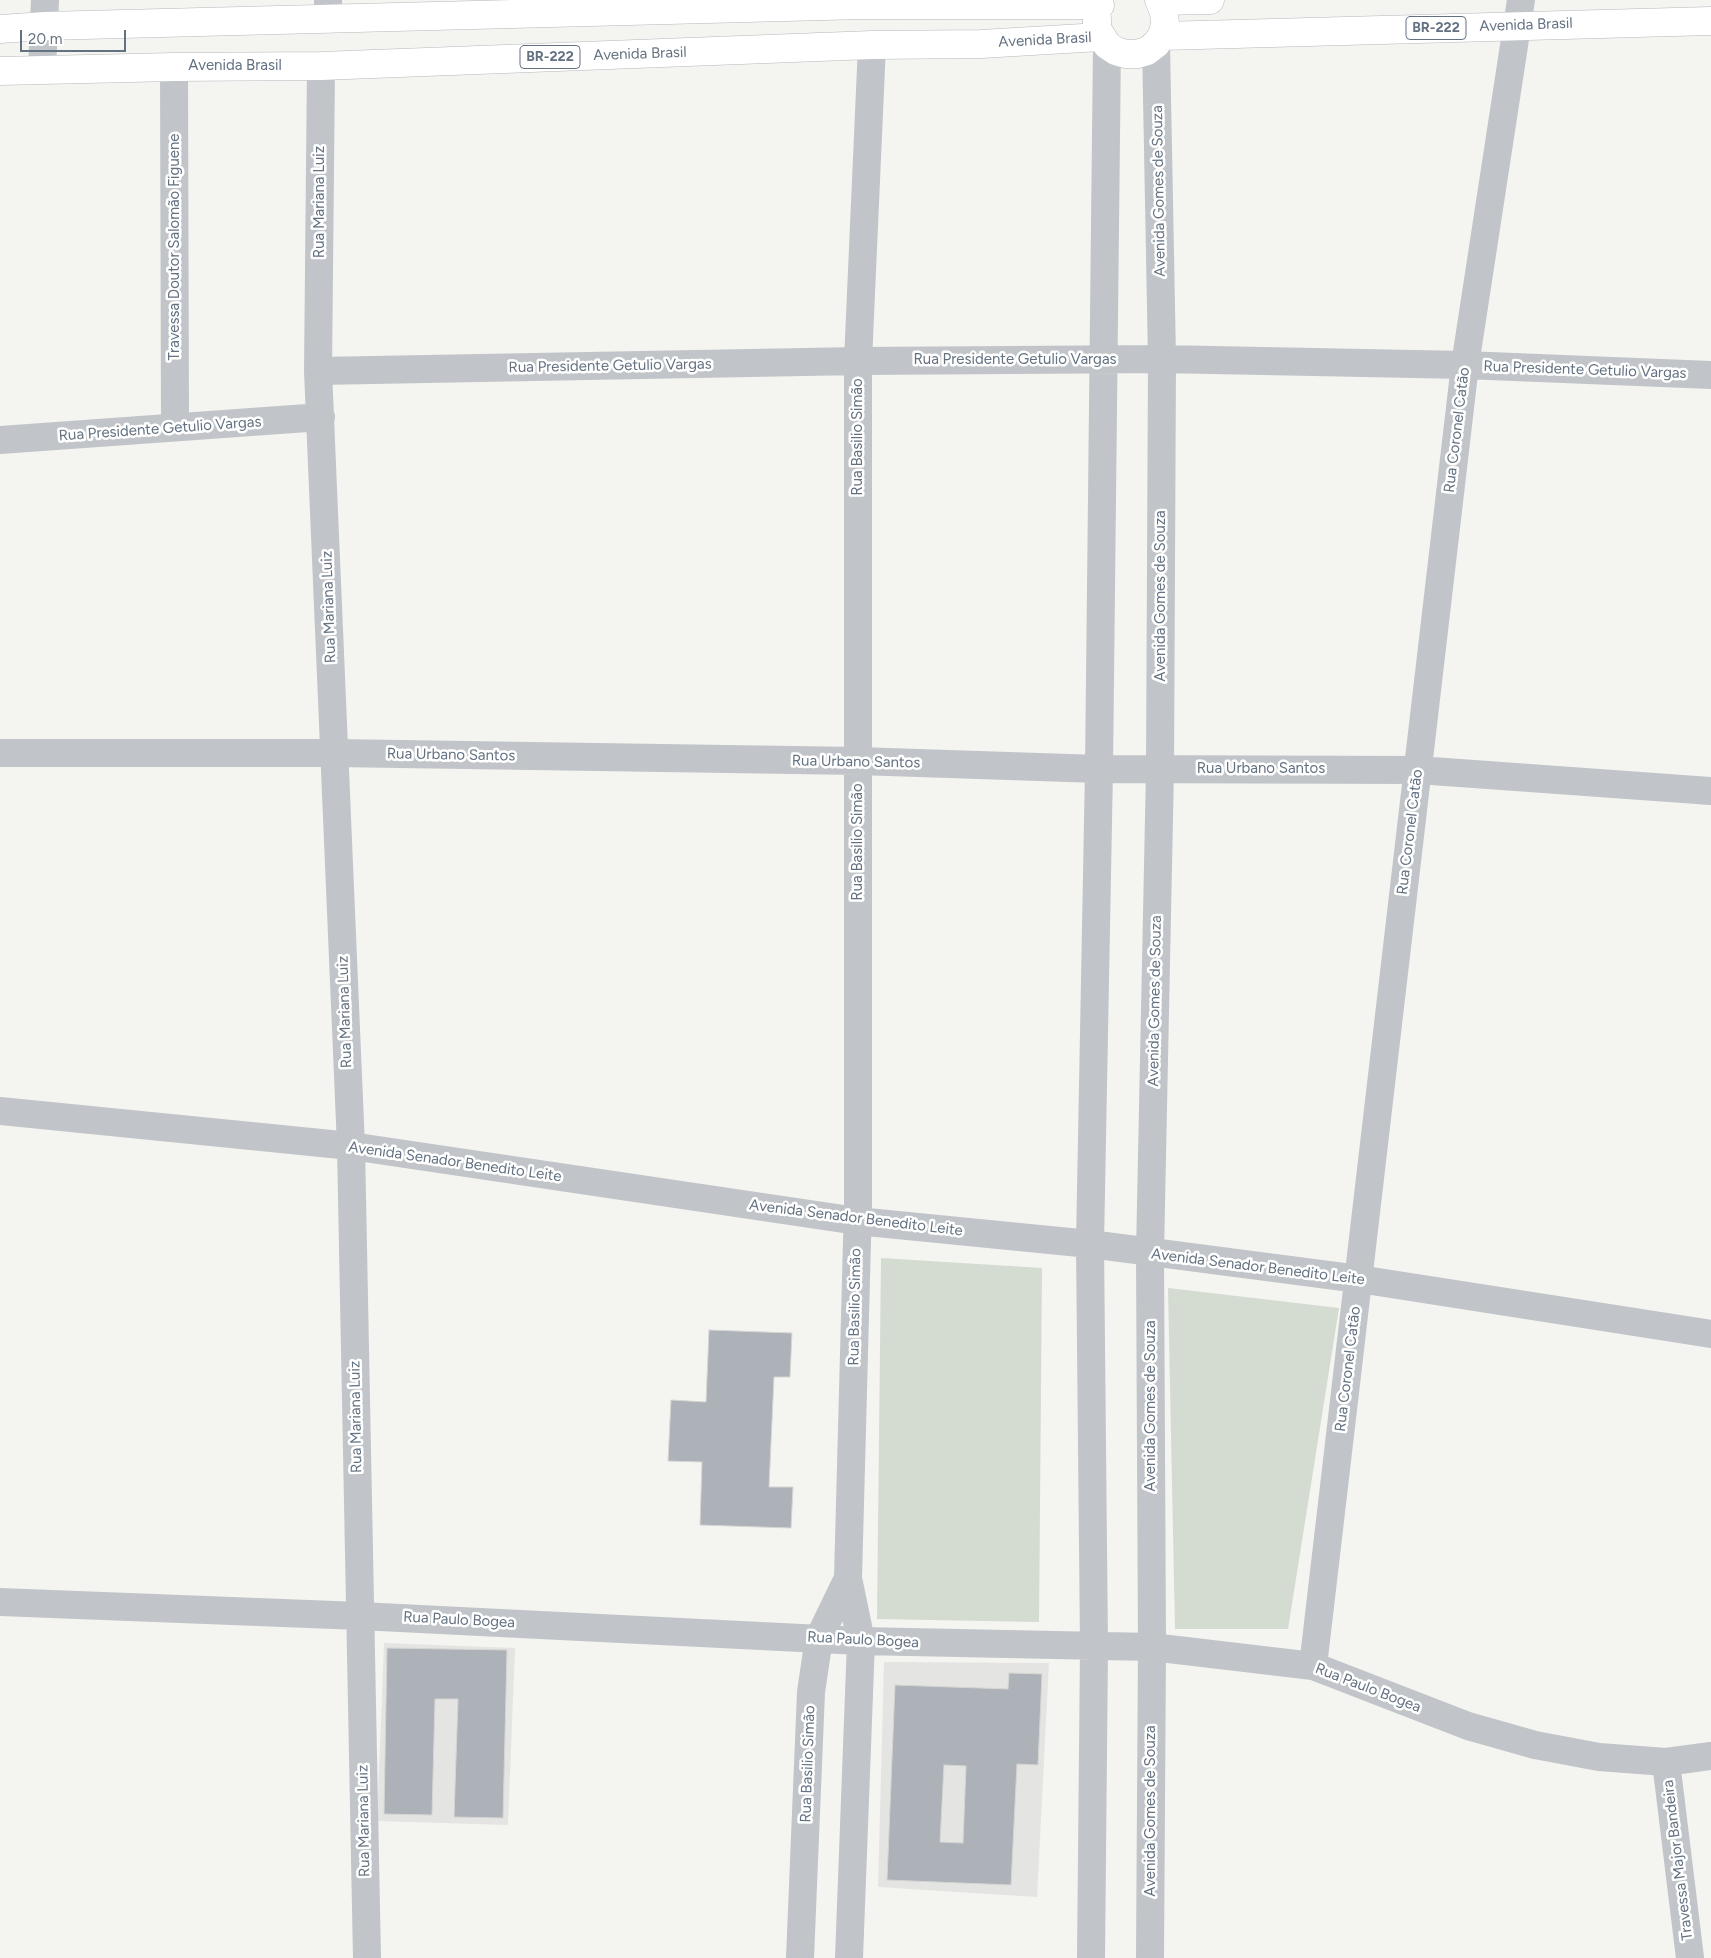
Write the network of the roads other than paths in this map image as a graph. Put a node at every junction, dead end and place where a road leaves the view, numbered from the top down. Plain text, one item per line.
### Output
1 (1210, 0) edge
2 (1159, 1) edge
3 (1102, 2) edge
4 (863, 3) edge
5 (328, 10) edge
6 (1519, 12) edge
7 (45, 13) edge
8 (1711, 21) edge
9 (0, 29) edge
10 (1159, 40) junction
11 (1104, 41) junction
12 (872, 45) junction
13 (321, 66) junction
14 (174, 67) junction
15 (42, 70) junction
16 (0, 71) edge
17 (1162, 359) junction
18 (1104, 360) junction
19 (858, 361) junction
20 (1465, 365) junction
21 (318, 371) junction
22 (1711, 375) edge
23 (321, 417) junction
24 (176, 428) junction
25 (0, 440) edge
26 (335, 753) junction
27 (0, 754) edge
28 (858, 761) junction
29 (1099, 769) junction
30 (1160, 769) junction
31 (1418, 770) junction
32 (1711, 791) edge
33 (0, 1111) edge
34 (351, 1146) junction
35 (857, 1221) junction
36 (1090, 1244) junction
37 (1150, 1253) junction
38 (1359, 1279) junction
39 (1711, 1334) edge
40 (848, 1578) junction
41 (0, 1602) edge
42 (360, 1616) junction
43 (819, 1638) junction
44 (861, 1641) junction
45 (1094, 1647) junction
46 (1152, 1647) junction
47 (1313, 1666) junction
48 (1711, 1756) edge
49 (1666, 1762) junction
50 (366, 1958) edge
51 (800, 1958) edge
52 (849, 1958) edge
53 (1091, 1958) edge
54 (1150, 1958) edge
55 (1690, 1958) edge

1 - 2 main road
2 - 10 main road
3 - 4 main road, Avenida Brasil
3 - 11 main road, Avenida Brasil
4 - 5 main road, Avenida Brasil
5 - 7 main road, Avenida Brasil
6 - 8 main road, Avenida Brasil / BR-222
6 - 10 main road, Avenida Brasil / BR-222
6 - 20 street, Rua Coronel Catão
7 - 9 main road, Avenida Brasil
7 - 15 street
10 - 11 main road, Avenida Brasil / BR-222
10 - 17 street, Avenida Gomes de Souza
11 - 12 main road, Avenida Brasil / BR-222
11 - 18 street
12 - 13 main road, Avenida Brasil / BR-222
12 - 19 street, Rua Basilio Simão
13 - 14 main road, Avenida Brasil / BR-222
13 - 21 street, Rua Mariana Luiz
14 - 15 main road, Avenida Brasil / BR-222
14 - 24 street, Travessa Doutor Salomão Figuene
15 - 16 main road, Avenida Brasil / BR-222
17 - 18 street, Rua Presidente Getulio Vargas
17 - 20 street, Rua Presidente Getulio Vargas
17 - 30 street, Avenida Gomes de Souza
18 - 19 street, Rua Presidente Getulio Vargas
18 - 29 street
19 - 21 street, Rua Presidente Getulio Vargas
19 - 28 street, Rua Basilio Simão
20 - 22 street, Rua Presidente Getulio Vargas
20 - 31 street, Rua Coronel Catão
21 - 23 street, Rua Mariana Luiz
23 - 24 street, Rua Presidente Getulio Vargas
23 - 26 street, Rua Mariana Luiz
24 - 25 street, Rua Presidente Getulio Vargas
26 - 27 street, Rua Urbano Santos
26 - 28 street, Rua Urbano Santos
26 - 34 street, Rua Mariana Luiz
28 - 29 street, Rua Urbano Santos
28 - 35 street, Rua Basilio Simão
29 - 30 street, Rua Urbano Santos
29 - 36 street
30 - 31 street, Rua Urbano Santos
30 - 37 street, Avenida Gomes de Souza
31 - 32 street, Rua Urbano Santos
31 - 38 street, Rua Coronel Catão
33 - 34 street, Avenida Senador Benedito Leite
34 - 35 street, Avenida Senador Benedito Leite
34 - 42 street, Rua Mariana Luiz
35 - 36 street, Avenida Senador Benedito Leite
35 - 40 street, Rua Basilio Simão
36 - 37 street, Avenida Senador Benedito Leite
36 - 45 street
37 - 38 street, Avenida Senador Benedito Leite
37 - 46 street, Avenida Gomes de Souza
38 - 39 street, Avenida Senador Benedito Leite
38 - 47 street, Rua Coronel Catão
40 - 43 street, Rua Basilio Simão
40 - 44 street, Rua Basilio Simão
41 - 42 street, Rua Paulo Bogea
42 - 43 street, Rua Paulo Bogea
42 - 50 street, Rua Mariana Luiz
43 - 44 street, Rua Paulo Bogea
43 - 51 street, Rua Basilio Simão
44 - 45 street, Rua Paulo Bogea
44 - 52 street, Rua Basilio Simão
45 - 46 street, Rua Paulo Bogea
45 - 53 street
46 - 47 street, Rua Paulo Bogea
46 - 54 street, Avenida Gomes de Souza
47 - 49 street, Rua Paulo Bogea
48 - 49 street, Rua Paulo Bogea
49 - 55 street, Travessa Major Bandeira

